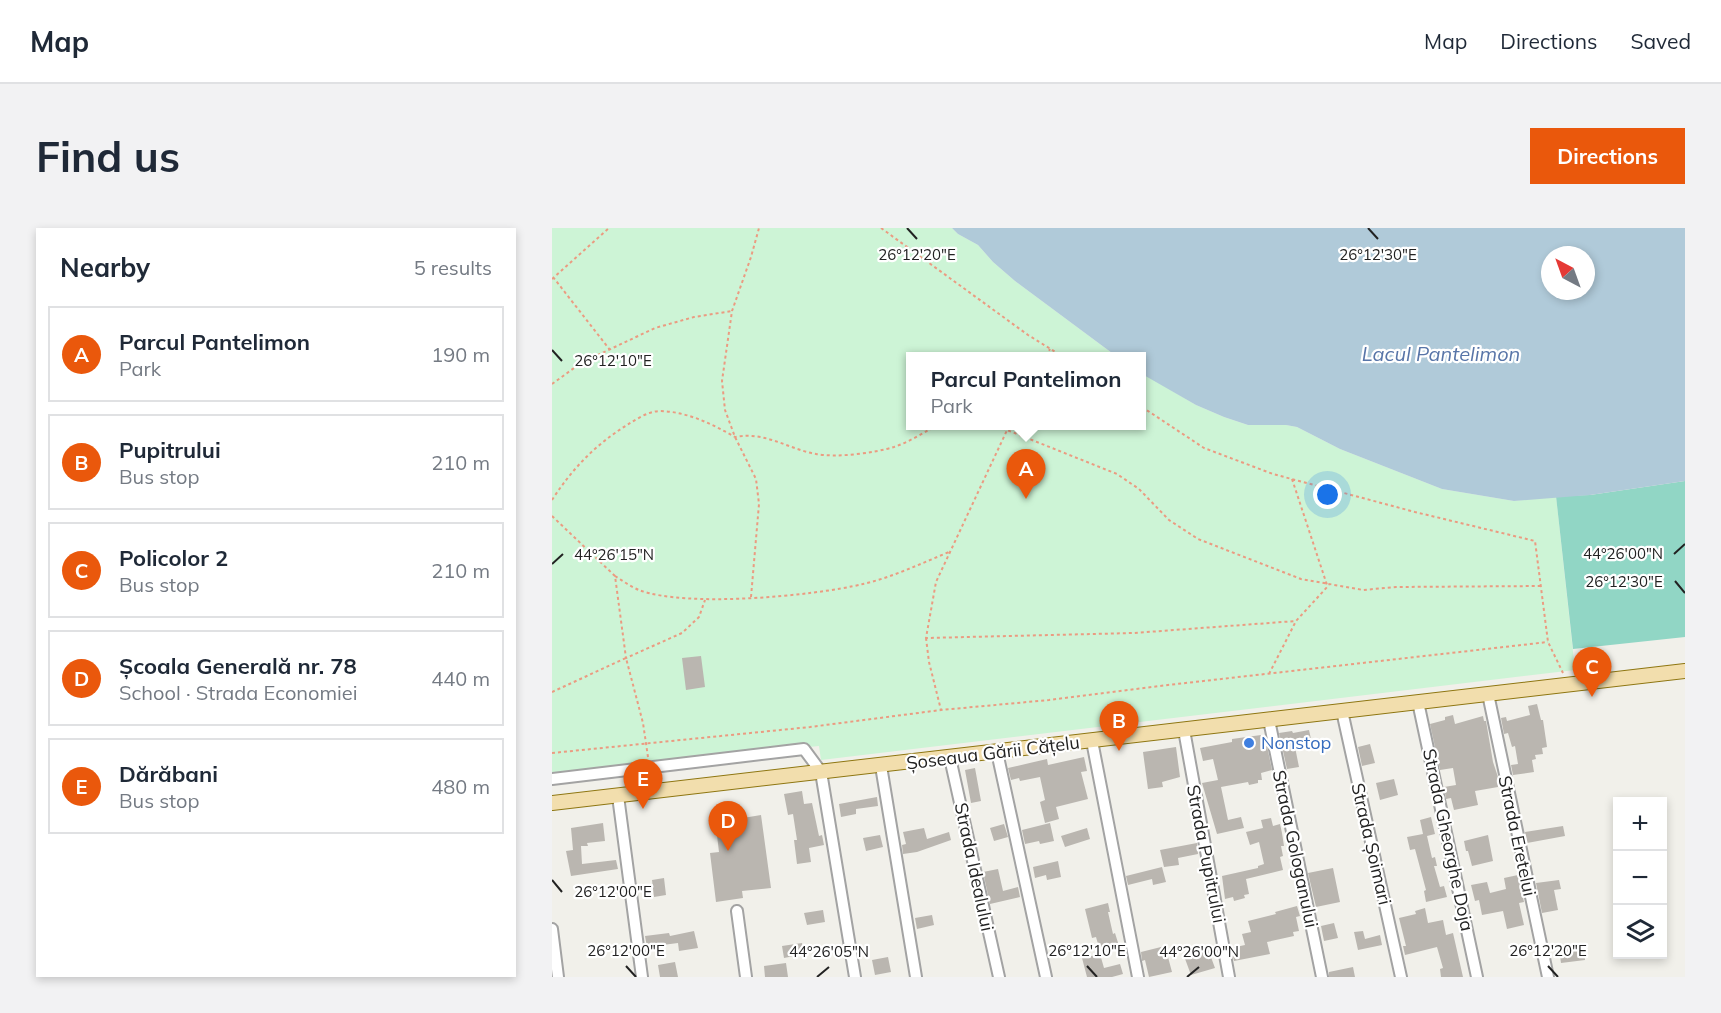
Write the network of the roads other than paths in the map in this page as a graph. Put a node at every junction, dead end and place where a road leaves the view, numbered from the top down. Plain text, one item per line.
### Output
1 (1685, 671) edge
2 (1488, 694) junction
3 (1418, 702) junction
4 (1342, 711) junction
5 (1269, 720) junction
6 (1184, 730) junction
7 (1092, 741) junction
8 (997, 752) junction
9 (950, 758) junction
10 (881, 766) junction
11 (821, 772) junction
12 (552, 779) edge
13 (618, 796) junction
14 (552, 803) edge
15 (737, 911) dead end
16 (552, 928) edge
17 (558, 977) edge
18 (642, 977) edge
19 (746, 977) edge
20 (855, 977) edge
21 (916, 977) edge
22 (999, 977) edge
23 (1046, 977) edge
24 (1138, 977) edge
25 (1229, 977) edge
26 (1322, 977) edge
27 (1401, 977) edge
28 (1477, 977) edge
29 (1548, 977) edge

1 - 2 main road, Șoseaua Gării Cățelu
2 - 3 main road, Șoseaua Gării Cățelu
2 - 29 street, Strada Eretelui
3 - 4 main road, Șoseaua Gării Cățelu
3 - 28 street, Strada Gheorghe Doja
4 - 5 main road, Șoseaua Gării Cățelu
4 - 27 street, Strada Șoimari
5 - 6 main road, Șoseaua Gării Cățelu
5 - 26 street, Strada Gologanului
6 - 7 main road, Șoseaua Gării Cățelu
6 - 25 street, Strada Pupitrului
7 - 8 main road, Șoseaua Gării Cățelu
7 - 24 street
8 - 9 main road, Șoseaua Gării Cățelu
8 - 23 street
9 - 10 main road, Șoseaua Gării Cățelu
9 - 22 street, Strada Idealului
10 - 11 main road, Șoseaua Gării Cățelu
10 - 21 street
11 - 12 street
11 - 13 main road, Șoseaua Gării Cățelu
11 - 20 street
13 - 14 main road, Șoseaua Gării Cățelu
13 - 18 street
15 - 19 street
16 - 17 street

